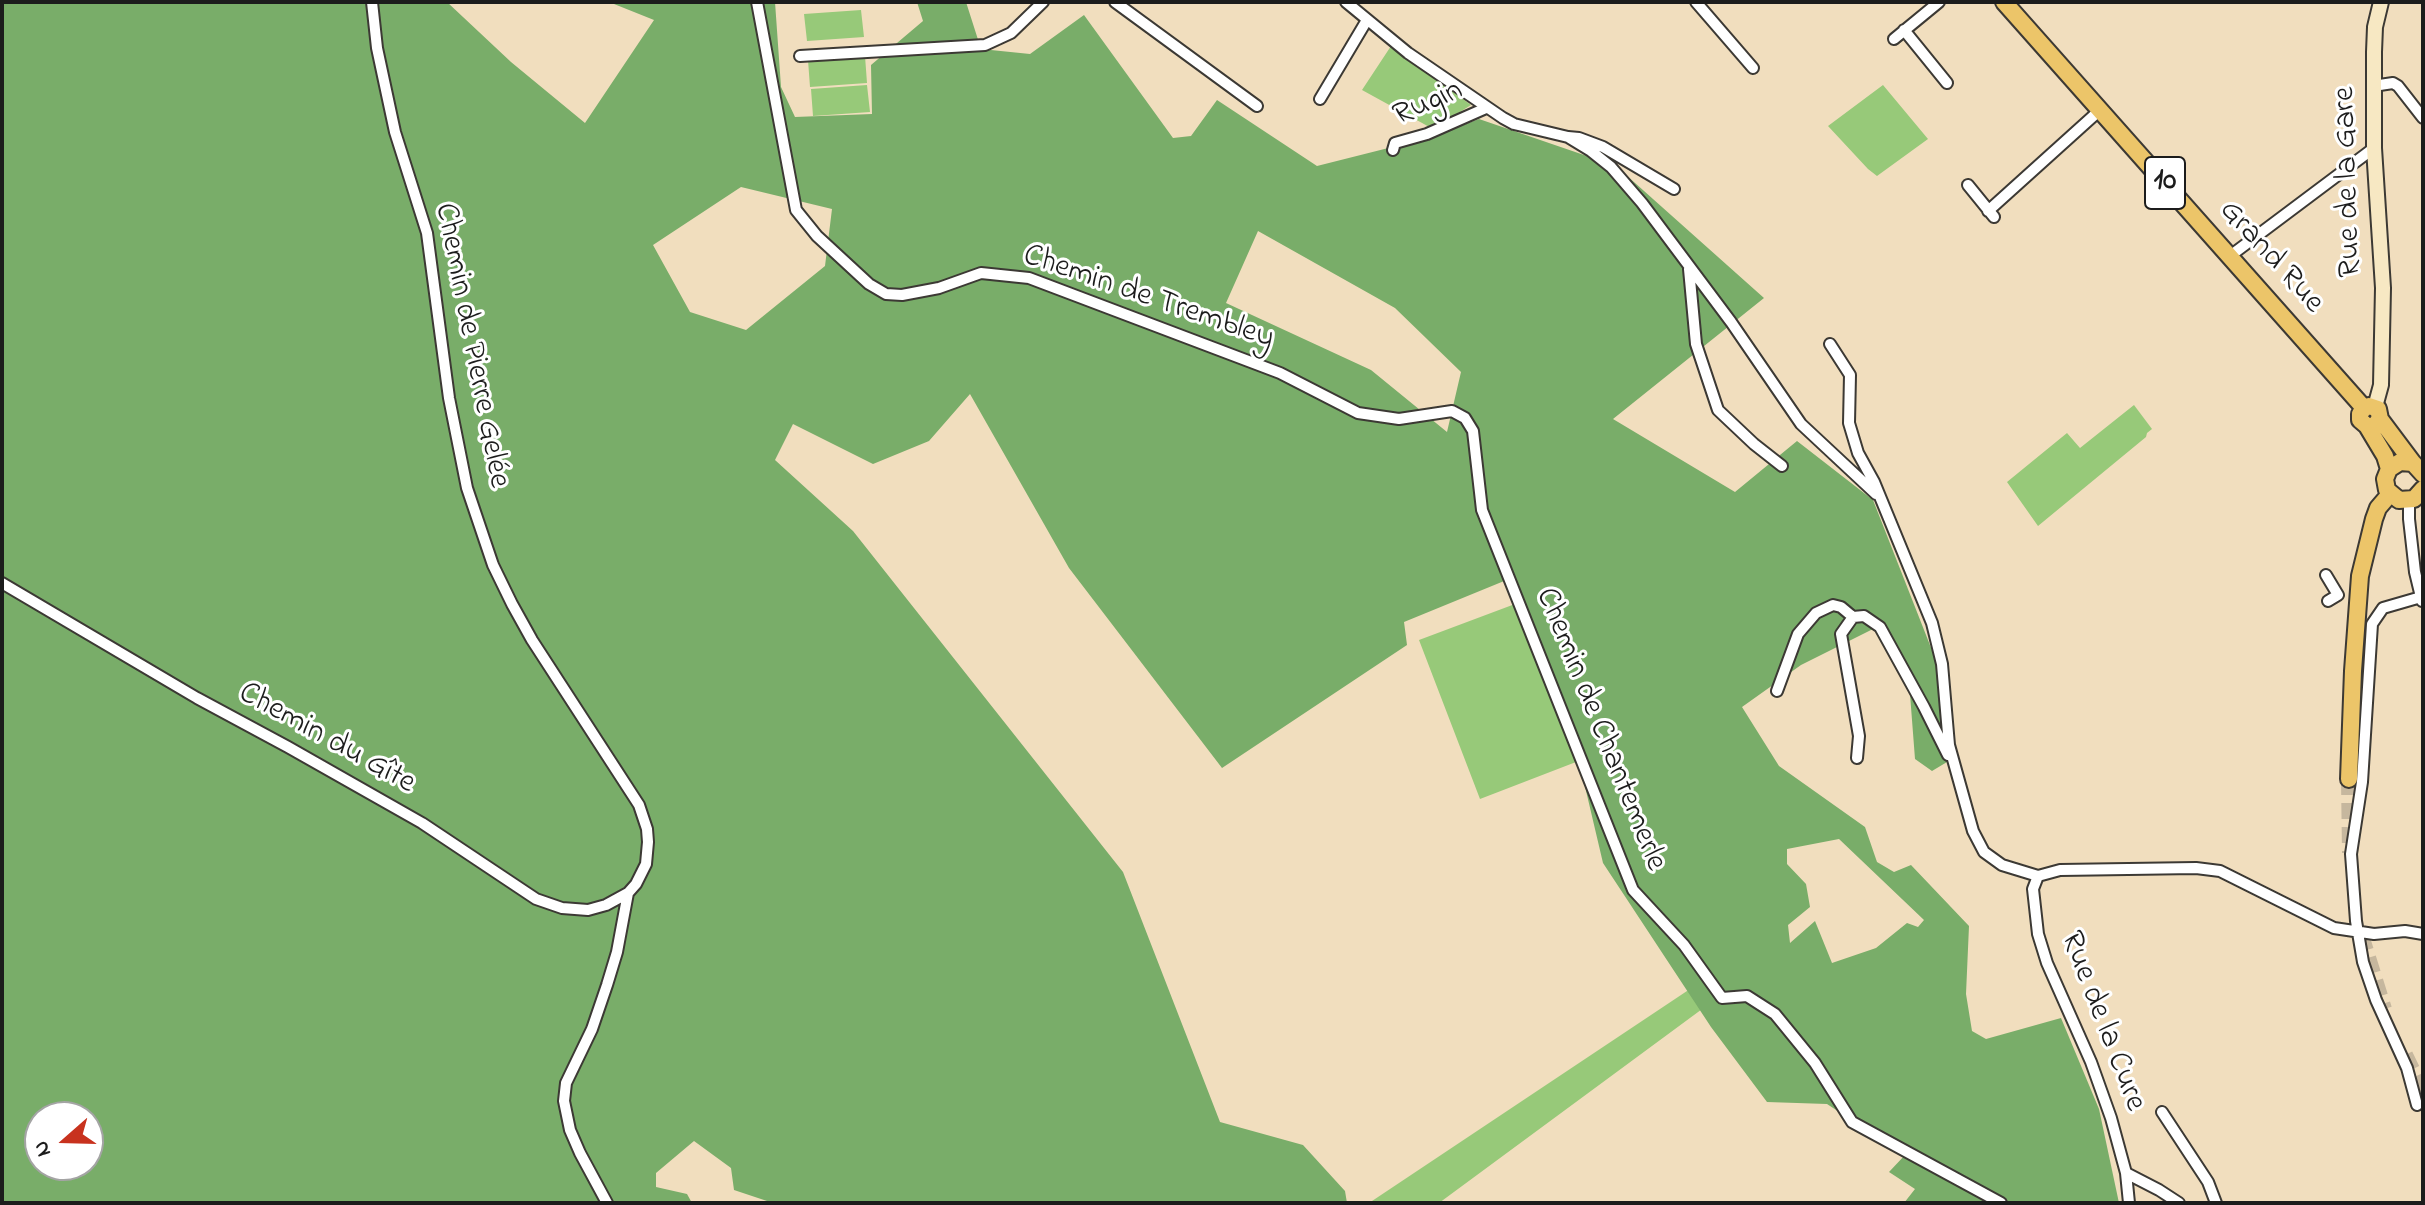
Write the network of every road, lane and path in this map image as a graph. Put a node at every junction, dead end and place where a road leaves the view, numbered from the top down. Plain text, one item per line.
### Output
1 (372, 2) edge
2 (757, 2) edge
3 (1043, 2) edge
4 (1115, 2) edge
5 (1346, 2) edge
6 (1696, 2) edge
7 (1939, 2) edge
8 (2004, 2) edge
9 (2381, 2) edge
10 (1367, 20) junction
11 (1904, 30) junction
12 (1894, 39) dead end
13 (800, 56) dead end
14 (1753, 68) dead end
15 (1947, 83) dead end
16 (2373, 86) junction
17 (1320, 99) dead end
18 (1257, 106) dead end
19 (1486, 108) junction
20 (2100, 110) junction
21 (2423, 118) edge
22 (1568, 137) junction
23 (2374, 148) junction
24 (1393, 150) dead end
25 (1968, 185) dead end
26 (1674, 189) dead end
27 (2230, 256) junction
28 (1689, 267) junction
29 (1830, 344) dead end
30 (2371, 415) junction
31 (1473, 431) joint
32 (1782, 466) dead end
33 (2389, 469) junction
34 (2418, 469) edge
35 (2423, 489) edge
36 (2390, 494) junction
37 (1880, 498) junction
38 (2409, 501) junction
39 (2326, 575) dead end
40 (2, 583) edge
41 (2422, 600) edge
42 (2328, 601) dead end
43 (1853, 617) junction
44 (1777, 691) dead end
45 (1857, 758) dead end
46 (1955, 770) junction
47 (2349, 779) tunnel mouth
48 (2038, 876) junction
49 (628, 893) junction
50 (2358, 932) junction
51 (2423, 934) edge
52 (2417, 1105) dead end
53 (2162, 1112) dead end
54 (2126, 1173) junction
55 (607, 1203) edge
56 (2001, 1203) edge
57 (2129, 1203) edge
58 (2179, 1203) edge
59 (2216, 1203) edge

1 - 49 street, Chemin de Pierre Gelée
2 - 31 street, Chemin de Trembley
3 - 13 street
4 - 18 street
5 - 10 street
6 - 14 street
7 - 11 street
8 - 20 main road, 10
9 - 16 main road, Rue de la Gare
10 - 17 street
10 - 19 street
11 - 12 street
11 - 15 street
16 - 21 street
16 - 23 main road, Rue de la Gare
19 - 22 street
19 - 24 street, Rugin
20 - 25 street
20 - 27 main road, Grand Rue / 10
22 - 26 street
22 - 28 street
23 - 27 street
23 - 30 main road, Rue de la Gare
27 - 30 main road, Grand Rue / 10
28 - 32 street
28 - 37 street
29 - 37 street
30 - 33 main road, 10
30 - 34 main road, 10
31 - 56 street, Chemin de Chantemerle
33 - 34 main road
33 - 36 main road
35 - 38 main road
36 - 38 main road
36 - 47 main road
37 - 46 street
38 - 41 street
39 - 42 street
40 - 49 street, Chemin du Gîte
41 - 50 street
43 - 44 street
43 - 45 street
43 - 46 street
46 - 48 street
48 - 50 street
48 - 54 street, Rue de la Cure
49 - 55 street, Chemin de Pierre Gelée
50 - 51 street
50 - 52 street
53 - 59 street
54 - 57 street, Rue de la Cure
54 - 58 street

